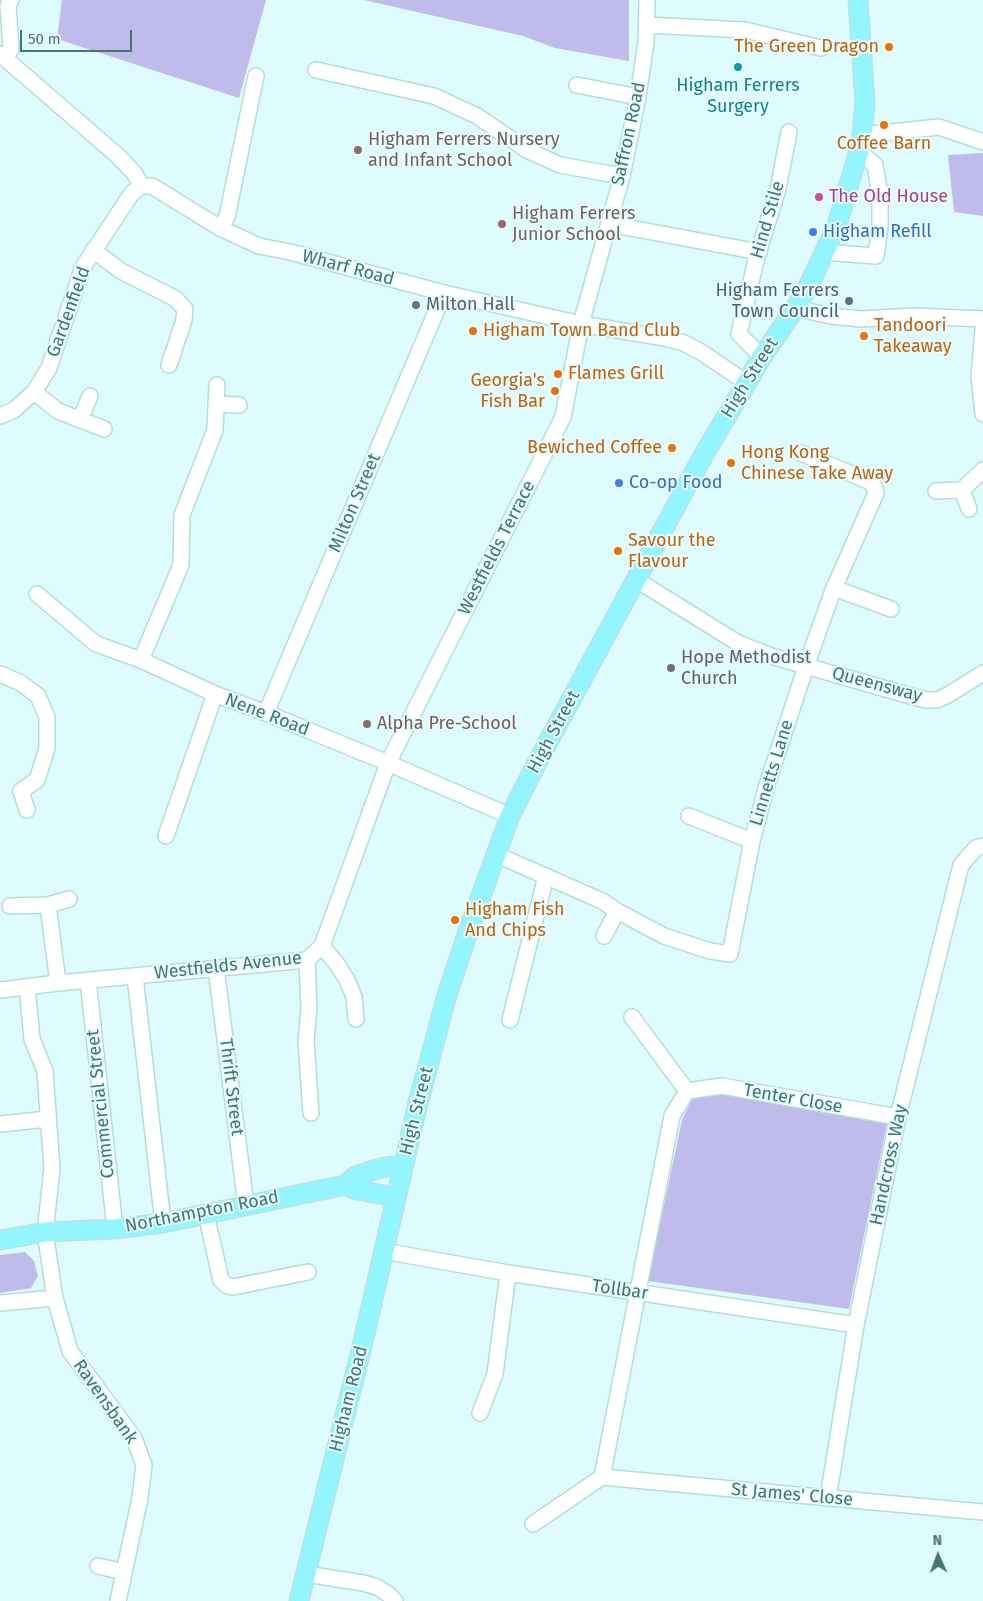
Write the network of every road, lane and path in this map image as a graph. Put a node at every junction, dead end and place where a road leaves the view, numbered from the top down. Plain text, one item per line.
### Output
1 (11, 0) edge
2 (647, 0) edge
3 (858, 0) edge
4 (647, 25) junction
5 (821, 48) dead end
6 (2, 56) edge
7 (316, 70) dead end
8 (256, 76) dead end
9 (577, 85) dead end
10 (638, 96) junction
11 (789, 132) dead end
12 (983, 142) edge
13 (861, 143) junction
14 (622, 176) junction
15 (142, 186) junction
16 (609, 224) junction
17 (220, 228) junction
18 (93, 250) junction
19 (758, 252) junction
20 (824, 252) junction
21 (444, 293) junction
22 (798, 304) junction
23 (983, 319) edge
24 (581, 324) junction
25 (983, 329) edge
26 (762, 356) junction
27 (169, 365) dead end
28 (746, 383) junction
29 (217, 385) dead end
30 (34, 392) junction
31 (90, 396) dead end
32 (216, 404) junction
33 (239, 405) dead end
34 (983, 414) edge
35 (0, 416) edge
36 (80, 419) junction
37 (104, 429) dead end
38 (801, 453) dead end
39 (983, 470) edge
40 (962, 490) junction
41 (936, 491) dead end
42 (969, 509) dead end
43 (636, 579) junction
44 (834, 588) junction
45 (37, 594) dead end
46 (891, 609) dead end
47 (141, 660) junction
48 (806, 666) junction
49 (983, 673) edge
50 (0, 674) edge
51 (215, 694) junction
52 (266, 713) junction
53 (388, 763) junction
54 (28, 810) dead end
55 (510, 816) junction
56 (689, 816) dead end
57 (166, 836) dead end
58 (752, 842) junction
59 (983, 846) edge
60 (495, 854) junction
61 (546, 876) junction
62 (69, 899) dead end
63 (48, 905) junction
64 (10, 906) dead end
65 (617, 911) junction
66 (604, 936) dead end
67 (322, 946) junction
68 (306, 960) junction
69 (216, 968) junction
70 (136, 976) junction
71 (88, 980) junction
72 (58, 983) junction
73 (27, 987) junction
74 (0, 990) edge
75 (632, 1017) dead end
76 (356, 1019) dead end
77 (510, 1020) dead end
78 (687, 1090) junction
79 (311, 1113) dead end
80 (898, 1117) junction
81 (48, 1119) junction
82 (0, 1124) edge
83 (403, 1168) junction
84 (344, 1185) junction
85 (396, 1197) junction
86 (246, 1205) junction
87 (206, 1214) junction
88 (163, 1223) junction
89 (115, 1229) junction
90 (45, 1232) junction
91 (0, 1240) edge
92 (383, 1251) junction
93 (308, 1272) dead end
94 (508, 1273) junction
95 (637, 1292) junction
96 (55, 1298) junction
97 (0, 1303) edge
98 (856, 1325) junction
99 (480, 1413) dead end
100 (602, 1477) junction
101 (828, 1498) junction
102 (983, 1512) edge
103 (533, 1524) dead end
104 (98, 1566) dead end
105 (124, 1572) junction
106 (306, 1574) junction
107 (118, 1601) edge
108 (300, 1601) edge
109 (395, 1601) edge

1 - 6 street
2 - 4 street, Saffron Road
3 - 13 main road, High Street
4 - 5 street
4 - 10 street, Saffron Road
6 - 15 street
7 - 14 street
8 - 17 street
9 - 10 street
10 - 14 street, Saffron Road
11 - 19 street, Hind Stile
12 - 13 street
13 - 20 main road, High Street
13 - 20 street
14 - 16 street, Saffron Road
15 - 17 street, Wharf Road
15 - 18 street, Gardenfield
16 - 19 street
16 - 24 street, Saffron Road
17 - 21 street, Wharf Road
18 - 27 street
18 - 30 street, Gardenfield
19 - 26 street, Hind Stile
20 - 22 main road, High Street
21 - 24 street, Wharf Road
21 - 52 street, Milton Street
22 - 23 street
22 - 26 main road, High Street
24 - 28 street, Wharf Road
24 - 53 street, Westfields Terrace
25 - 34 street
26 - 28 main road, High Street
28 - 43 main road, High Street
29 - 32 street
30 - 35 street, Gardenfield
30 - 36 street
31 - 36 street
32 - 33 street
32 - 47 street
36 - 37 street
38 - 44 street, Linnetts Lane
39 - 40 street
40 - 41 street
40 - 42 street
43 - 48 street, Queensway
43 - 55 main road, High Street
44 - 46 street
44 - 48 street, Linnetts Lane
45 - 47 street, Nene Road
47 - 51 street, Nene Road
48 - 49 street, Queensway
48 - 58 street, Linnetts Lane
50 - 54 street
51 - 52 street, Nene Road
51 - 57 street
52 - 53 street, Nene Road
53 - 55 street, Nene Road
53 - 67 street, Westfields Avenue
55 - 60 main road, High Street
56 - 58 street
58 - 65 street, Linnetts Lane
59 - 80 street, Handcross Way
60 - 61 street, Linnetts Lane
60 - 83 main road, High Street
61 - 65 street, Linnetts Lane
61 - 77 street
62 - 63 street
63 - 64 street
63 - 72 street
65 - 66 street
67 - 68 street, Westfields Avenue
67 - 76 street
68 - 69 street, Westfields Avenue
68 - 79 street
69 - 70 street, Westfields Avenue
69 - 86 street, Thrift Street
70 - 71 street, Westfields Avenue
70 - 88 street
71 - 72 street, Westfields Avenue
71 - 89 street, Commercial Street
72 - 73 street, Westfields Avenue
73 - 74 street, Westfields Avenue
73 - 81 street, Ravensbank
75 - 78 street
78 - 80 street, Tenter Close
78 - 95 street
80 - 98 street, Handcross Way
81 - 82 street
81 - 90 street, Ravensbank
83 - 84 main road
83 - 85 main road, High Street
84 - 85 main road
84 - 86 main road, Northampton Road
85 - 92 main road, Higham Road
86 - 87 main road, Northampton Road
87 - 88 main road, Northampton Road
87 - 93 street
88 - 89 main road, Northampton Road
89 - 90 main road, Northampton Road
90 - 91 main road, Northampton Road
90 - 96 street, Ravensbank
92 - 94 street, Tollbar
92 - 106 main road, Higham Road
94 - 95 street, Tollbar
94 - 99 street
95 - 98 street, Tollbar
95 - 100 street
96 - 97 street
96 - 105 street, Ravensbank
98 - 101 street, Handcross Way
100 - 101 street, St James' Close
100 - 103 street
101 - 102 street, St James' Close
104 - 105 street
105 - 107 street, Ravensbank
106 - 108 main road, Higham Road
106 - 109 street

